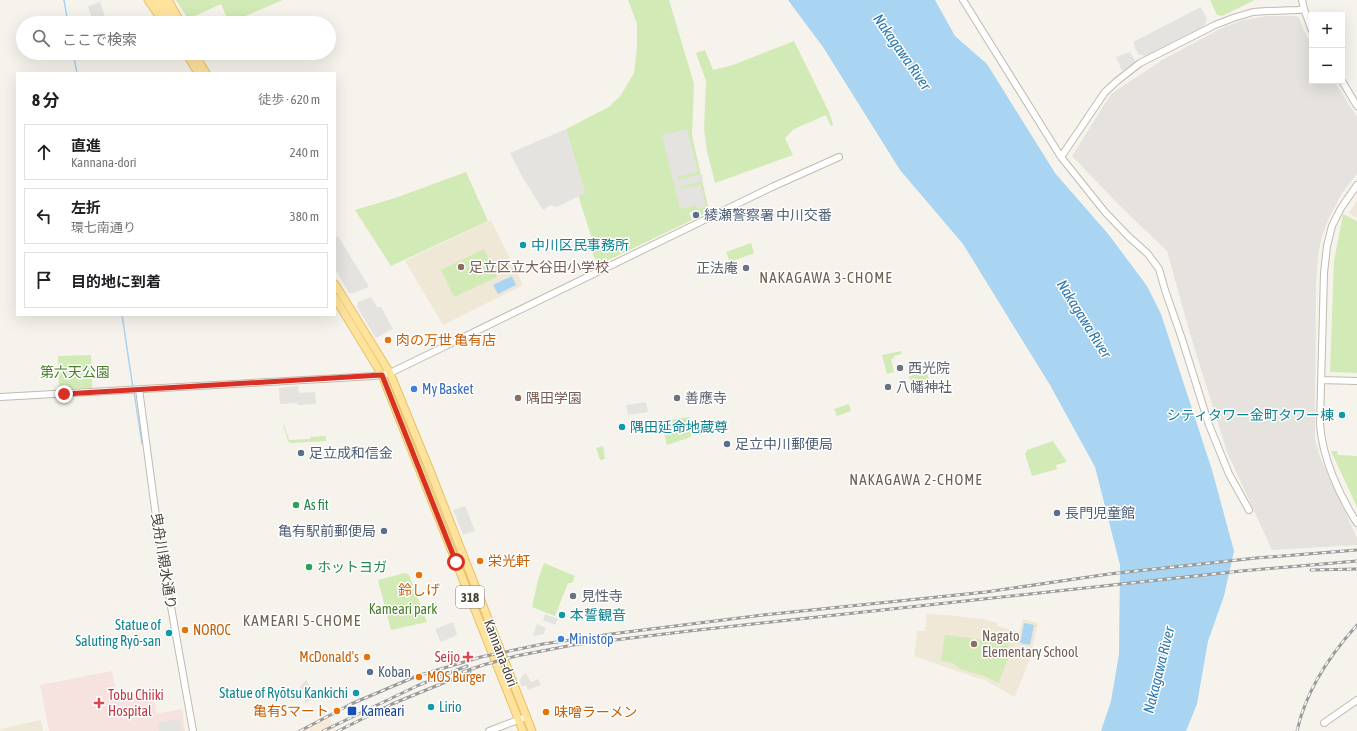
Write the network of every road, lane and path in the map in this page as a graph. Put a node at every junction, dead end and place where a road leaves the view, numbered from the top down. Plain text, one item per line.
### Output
1 (148, 0) edge
2 (154, 0) edge
3 (162, 0) edge
4 (168, 0) edge
5 (963, 0) edge
6 (1302, 0) edge
7 (1304, 9) junction
8 (159, 16) edge
9 (164, 16) edge
10 (172, 16) edge
11 (177, 16) edge
12 (1309, 23) edge
13 (190, 60) edge
14 (198, 60) edge
15 (197, 72) edge
16 (205, 72) edge
17 (1344, 84) edge
18 (1357, 106) edge
19 (839, 157) dead end
20 (1060, 157) junction
21 (1357, 185) edge
22 (336, 286) edge
23 (336, 300) edge
24 (390, 373) junction
25 (382, 375) junction
26 (1321, 380) junction
27 (1357, 381) edge
28 (139, 389) junction
29 (0, 397) edge
30 (1249, 510) dead end
31 (1357, 523) edge
32 (1357, 700) edge
33 (523, 719) junction
34 (1324, 723) dead end
35 (193, 731) edge
36 (489, 731) edge
37 (524, 731) edge
38 (532, 731) edge

1 - 8 main road
2 - 9 main road
3 - 10 main road
4 - 11 main road
5 - 20 street
6 - 7 street
7 - 12 street
7 - 20 street
13 - 15 main road
14 - 16 main road
17 - 18 street
19 - 24 street
20 - 30 street
21 - 26 street
22 - 24 main road, Kannana-dori / 318
23 - 25 main road, Kannana-dori / 318
24 - 25 street
24 - 33 main road, Kannana-dori / 318
25 - 28 street
25 - 33 main road, Kannana-dori / 318
26 - 27 street
26 - 31 street
28 - 29 street
28 - 35 street, 曳舟川親水通り
32 - 34 street
33 - 36 street
33 - 37 main road, 318
33 - 38 main road, 318

